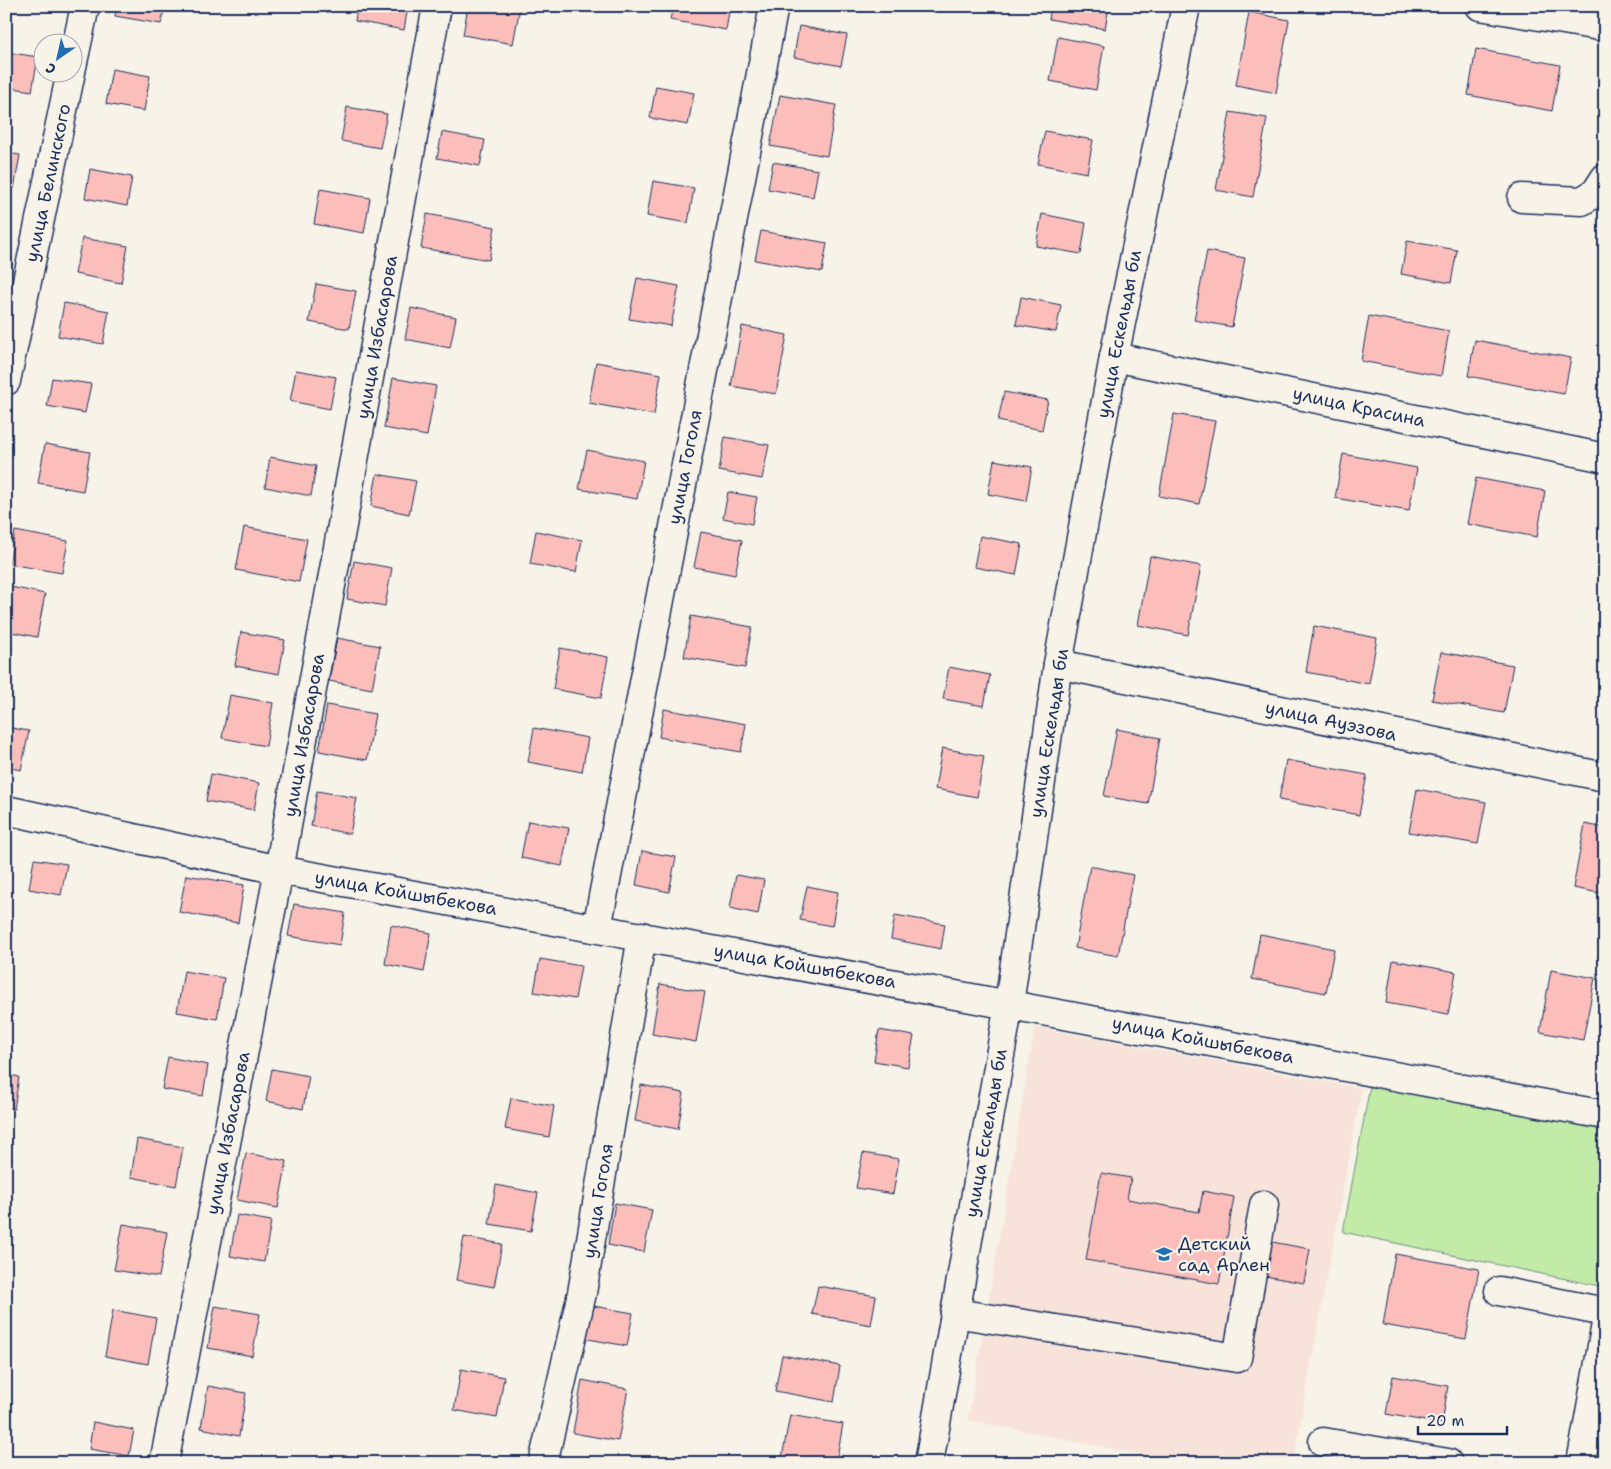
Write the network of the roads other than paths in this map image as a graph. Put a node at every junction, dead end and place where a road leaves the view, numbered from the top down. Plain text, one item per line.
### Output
1 (85, 6) edge
2 (437, 6) edge
3 (774, 6) edge
4 (1186, 6) edge
5 (1480, 6) edge
6 (1546, 12) edge
7 (1605, 27) edge
8 (79, 32) edge
9 (69, 82) edge
10 (1605, 178) edge
11 (1522, 198) dead end
12 (1114, 357) junction
13 (6, 381) edge
14 (1605, 458) edge
15 (1058, 664) junction
16 (1605, 777) edge
17 (8, 818) edge
18 (279, 870) junction
19 (597, 928) junction
20 (642, 936) junction
21 (1009, 1004) junction
22 (1605, 1115) edge
23 (1264, 1205) dead end
24 (1499, 1291) dead end
25 (1605, 1312) edge
26 (955, 1313) junction
27 (1605, 1329) edge
28 (1323, 1442) dead end
29 (164, 1463) edge
30 (543, 1463) edge
31 (929, 1463) edge
32 (1448, 1463) edge
33 (1581, 1463) edge

1 - 8 street
2 - 18 street, улица Избасарова
3 - 19 street, улица Гоголя
4 - 12 street, улица Ескельды би
5 - 6 street
6 - 7 street
9 - 13 street, улица Белинского
10 - 11 street
12 - 14 street, улица Красина
12 - 15 street, улица Ескельды би
15 - 16 street, улица Ауэзова
15 - 21 street, улица Ескельды би
17 - 18 street, улица Койшыбекова
18 - 19 street, улица Койшыбекова
18 - 29 street, улица Избасарова
19 - 20 street, улица Койшыбекова
20 - 21 street, улица Койшыбекова
20 - 30 street, улица Гоголя
21 - 22 street, улица Койшыбекова
21 - 26 street, улица Ескельды би
23 - 26 street
24 - 25 street
26 - 31 street, улица Ескельды би
27 - 33 street
28 - 32 street

